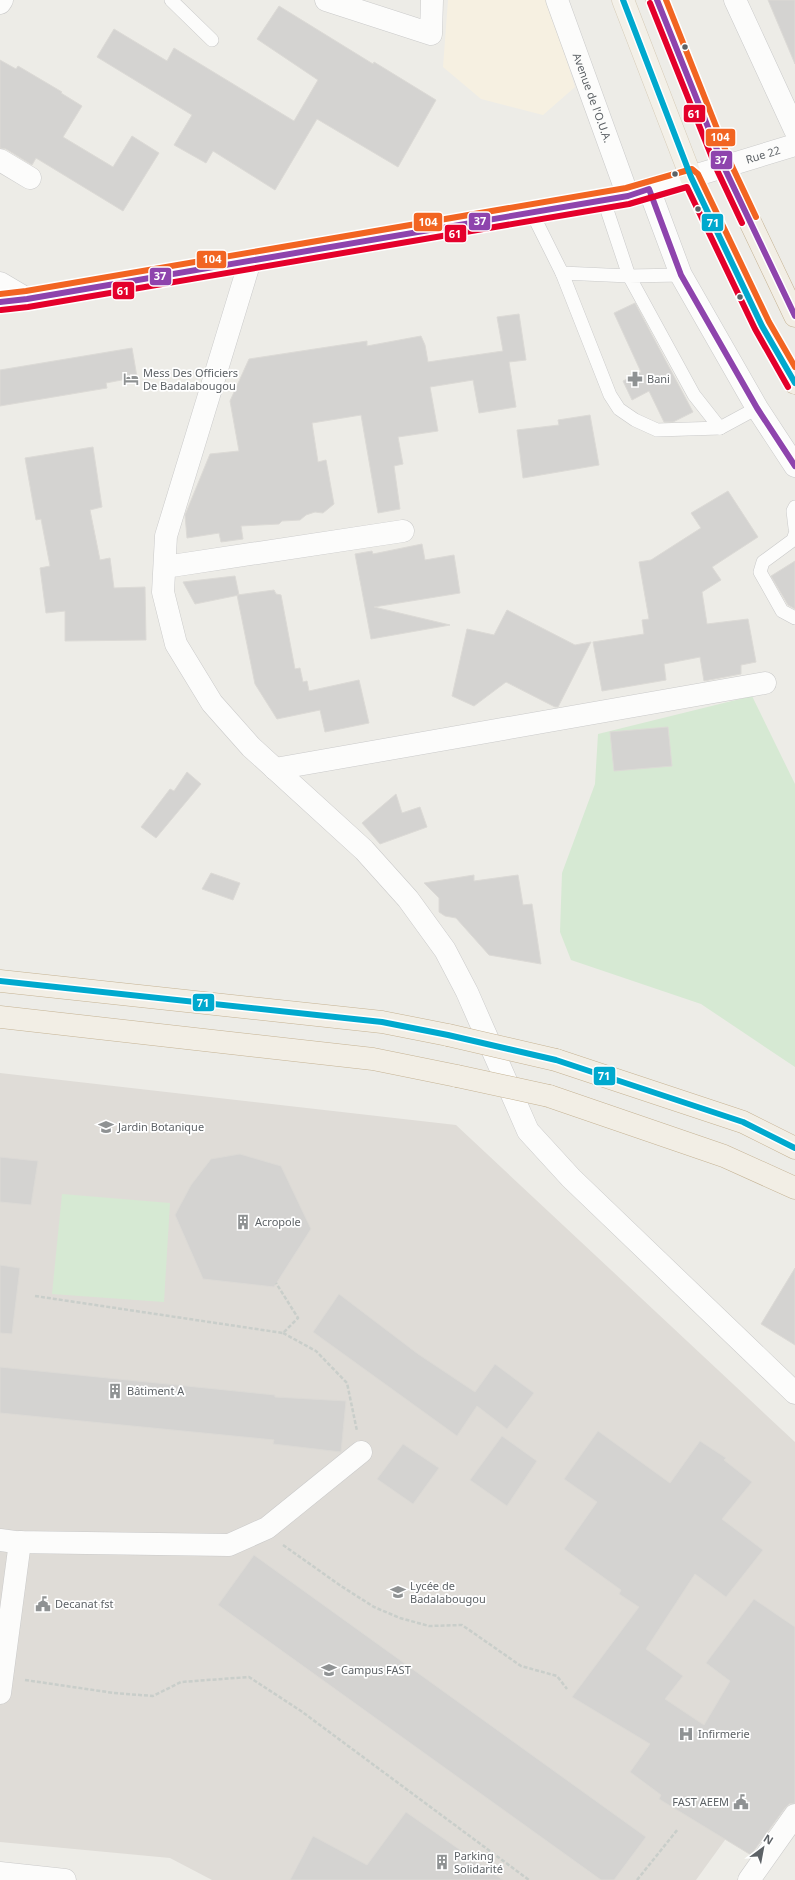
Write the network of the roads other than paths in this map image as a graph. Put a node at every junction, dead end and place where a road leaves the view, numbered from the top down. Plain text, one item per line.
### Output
1 (2, 0) edge
2 (171, 0) edge
3 (326, 0) edge
4 (432, 0) edge
5 (557, 0) edge
6 (623, 0) edge
7 (657, 0) edge
8 (735, 0) edge
9 (0, 3) edge
10 (212, 40) dead end
11 (795, 130) edge
12 (795, 145) edge
13 (0, 160) edge
14 (724, 168) junction
15 (691, 177) junction
16 (30, 178) dead end
17 (649, 189) junction
18 (628, 196) junction
19 (604, 200) junction
20 (532, 213) junction
21 (250, 261) junction
22 (562, 273) junction
23 (681, 275) junction
24 (629, 276) junction
25 (0, 283) edge
26 (27, 300) junction
27 (0, 302) edge
28 (795, 316) edge
29 (795, 383) edge
30 (757, 408) junction
31 (720, 428) junction
32 (795, 466) edge
33 (795, 507) edge
34 (403, 531) dead end
35 (794, 536) edge
36 (165, 567) junction
37 (795, 618) edge
38 (765, 683) dead end
39 (275, 769) junction
40 (0, 981) edge
41 (0, 1018) edge
42 (795, 1148) edge
43 (795, 1188) edge
44 (795, 1393) edge
45 (362, 1452) road end
46 (10, 1541) edge
47 (2, 1685) edge
48 (795, 1815) edge
49 (0, 1873) edge
50 (65, 1880) edge
51 (749, 1880) edge

1 - 9 street
2 - 10 lane
3 - 4 street
5 - 18 street, Avenue de l'O.U.A.
6 - 15 main road
7 - 14 main road
8 - 11 street
12 - 14 street, Rue 22
13 - 16 street
14 - 15 street, Rue 22
14 - 28 highway
15 - 17 street, Rue 22
15 - 29 highway
17 - 18 street, Rue 22
17 - 23 street
18 - 19 street, Rue 22
19 - 20 street, Rue 22
19 - 24 lane
20 - 21 street, Rue 22
20 - 22 lane
21 - 26 street, Rue 22
21 - 36 street
22 - 24 lane
22 - 31 lane
23 - 24 lane
23 - 30 street
24 - 31 lane
25 - 26 street
26 - 27 street, Rue 22
30 - 31 lane
30 - 32 street
33 - 35 lane
34 - 36 street
35 - 37 lane
36 - 39 street
38 - 39 street
39 - 44 street
40 - 42 highway, bridge
41 - 43 highway, bridge
45 - 46 street
46 - 47 street
48 - 51 street
49 - 50 street

